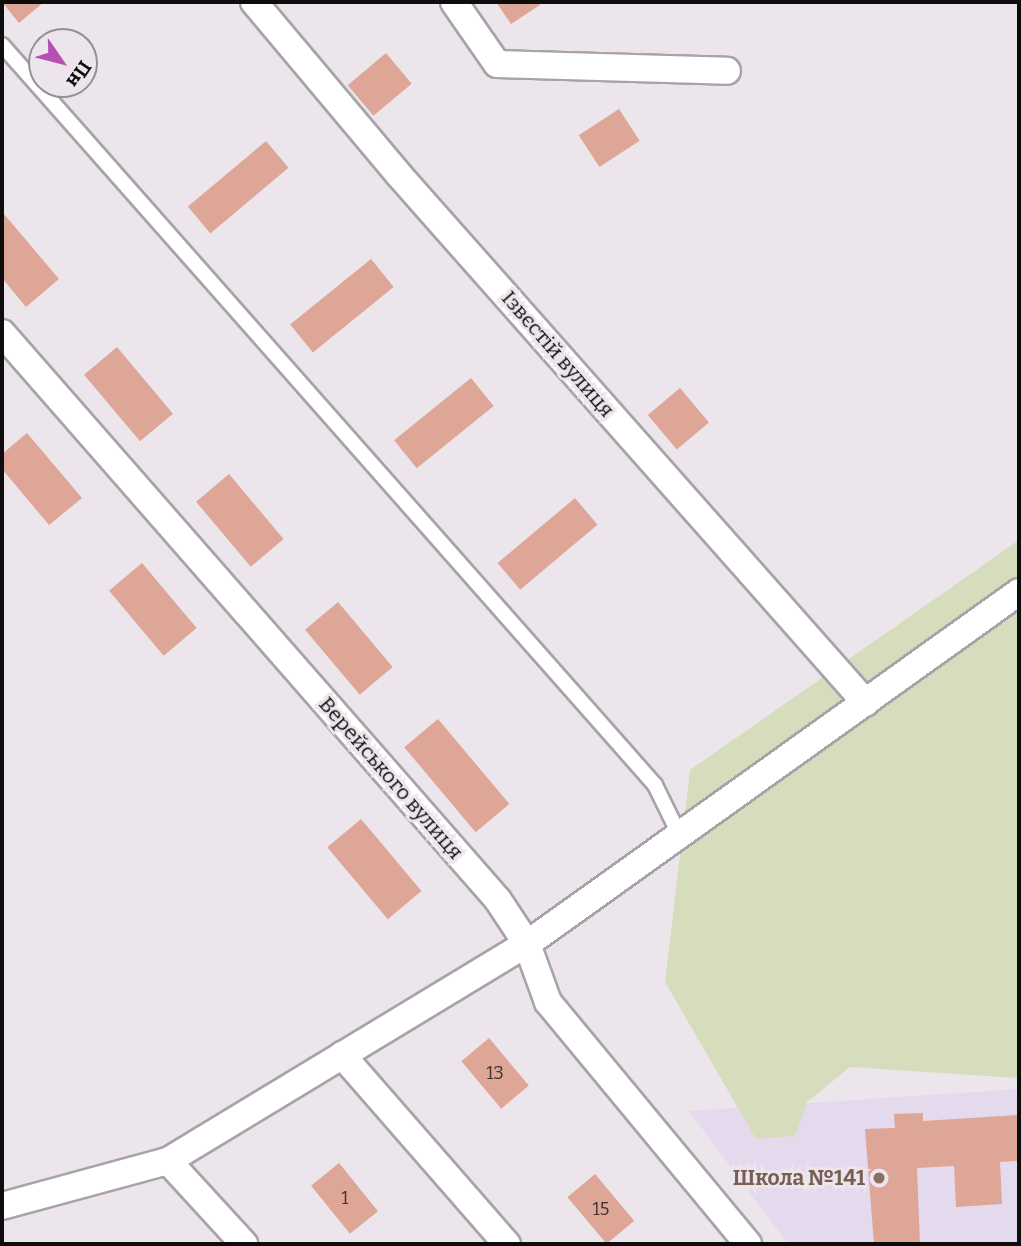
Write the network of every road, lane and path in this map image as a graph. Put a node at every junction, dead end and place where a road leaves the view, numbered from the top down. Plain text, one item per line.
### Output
1 (254, 2) edge
2 (454, 2) edge
3 (2, 45) edge
4 (727, 71) dead end
5 (2, 332) edge
6 (1019, 592) edge
7 (866, 703) junction
8 (681, 838) junction
9 (527, 944) junction
10 (342, 1055) junction
11 (168, 1161) junction
12 (2, 1206) edge
13 (244, 1244) edge
14 (507, 1244) edge
15 (748, 1244) edge

1 - 7 street, Ізвєстій вулиця
2 - 4 street
3 - 8 lane
5 - 9 street, Верейського вулиця
6 - 7 street
7 - 8 street
8 - 9 street
9 - 10 street
9 - 15 street, Верейського вулиця
10 - 11 street
10 - 14 street
11 - 12 street
11 - 13 street

